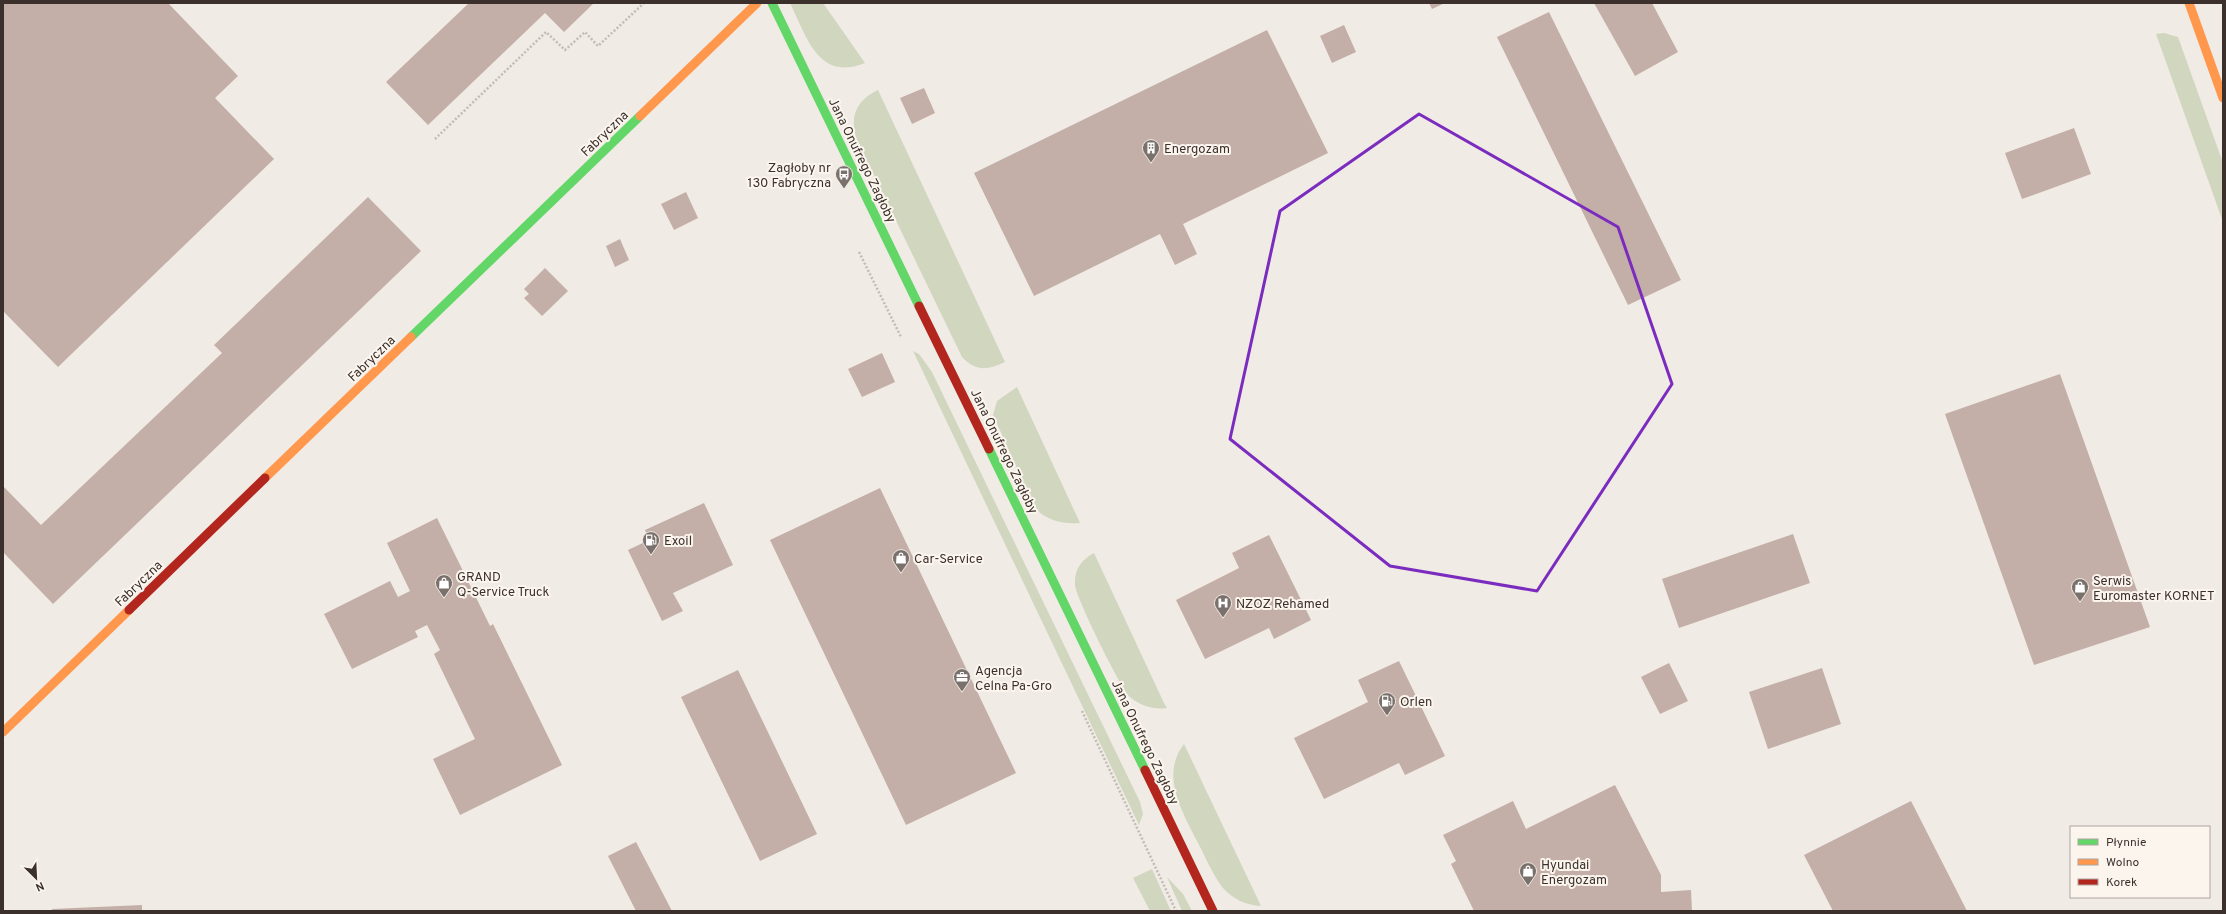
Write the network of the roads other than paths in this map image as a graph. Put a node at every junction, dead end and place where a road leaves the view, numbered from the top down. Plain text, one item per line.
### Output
1 (757, 3) edge
2 (772, 3) edge
3 (2189, 3) edge
4 (2223, 98) edge
5 (3, 732) edge
6 (1213, 911) edge

1 - 5 street, Fabryczna
2 - 6 street, Jana Onufrego Zagłoby
3 - 4 street

